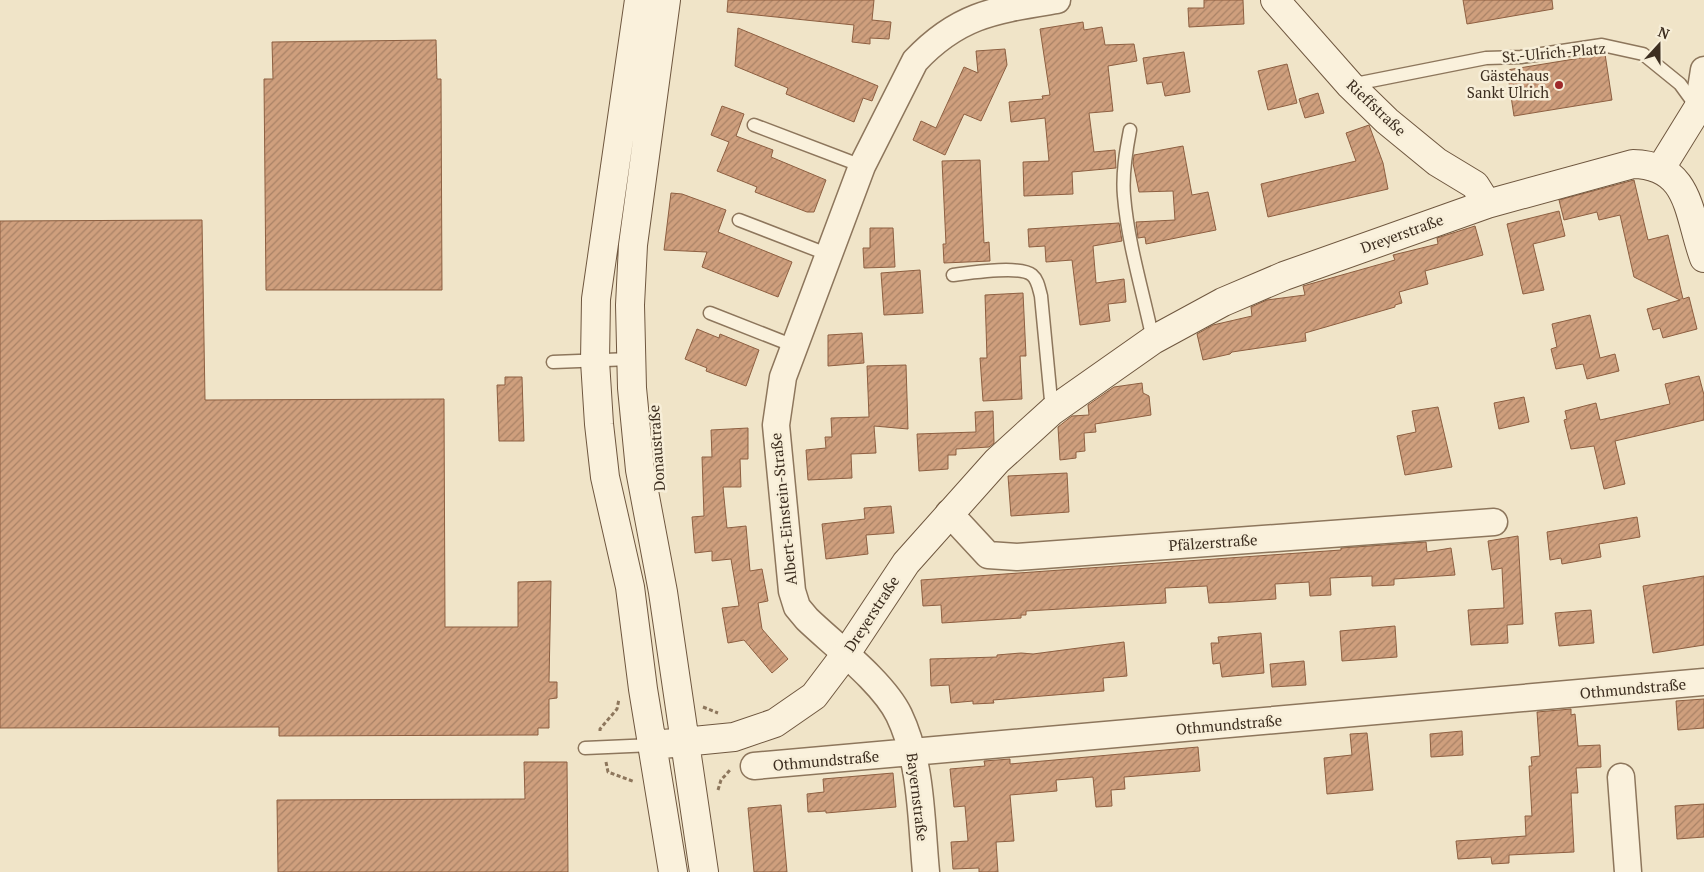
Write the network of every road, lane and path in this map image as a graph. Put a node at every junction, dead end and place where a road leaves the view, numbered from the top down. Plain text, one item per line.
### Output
1 (639, 0) edge
2 (666, 0) edge
3 (1057, 0) edge
4 (1276, 0) edge
5 (1006, 4) edge
6 (1704, 70) edge
7 (1350, 85) junction
8 (1701, 107) edge
9 (754, 125) dead end
10 (1130, 130) dead end
11 (862, 166) junction
12 (1661, 168) junction
13 (1488, 204) junction
14 (739, 220) dead end
15 (827, 254) junction
16 (1704, 257) edge
17 (953, 274) dead end
18 (710, 313) dead end
19 (1153, 340) junction
20 (794, 346) junction
21 (631, 359) junction
22 (595, 361) junction
23 (553, 362) dead end
24 (1052, 410) junction
25 (949, 513) junction
26 (1494, 522) dead end
27 (845, 655) junction
28 (1704, 682) edge
29 (699, 704) dead end
30 (724, 739) junction
31 (686, 742) junction
32 (653, 744) junction
33 (585, 748) dead end
34 (913, 753) junction
35 (754, 766) dead end
36 (1621, 777) dead end
37 (718, 793) dead end
38 (673, 872) edge
39 (704, 872) edge
40 (926, 872) edge
41 (1628, 872) edge

1 - 22 street
2 - 21 street, Donaustraße
3 - 5 street, Albert-Einstein-Straße
4 - 7 street, Rieffstraße
5 - 11 street, Albert-Einstein-Straße
6 - 8 street
7 - 8 lane, St.-Ulrich-Platz
7 - 13 street, Rieffstraße
8 - 12 street
9 - 11 lane
10 - 19 lane
11 - 15 street, Albert-Einstein-Straße
12 - 13 street, Dreyerstraße
12 - 16 street
13 - 19 street, Dreyerstraße
14 - 15 lane
15 - 20 street, Albert-Einstein-Straße
17 - 24 lane
18 - 20 lane
19 - 24 street, Dreyerstraße
20 - 27 street, Albert-Einstein-Straße
21 - 22 lane
21 - 31 street, Donaustraße
22 - 23 lane
22 - 32 street
24 - 25 street, Dreyerstraße
25 - 26 street, Pfälzerstraße
25 - 27 street, Dreyerstraße
27 - 30 street, Dreyerstraße
27 - 34 street, Bayernstraße
28 - 34 street, Othmundstraße
29 - 30 path
30 - 31 street, Dreyerstraße
30 - 37 path
31 - 32 street, Dreyerstraße
31 - 39 street, Donaustraße
32 - 33 lane
32 - 38 street
34 - 35 street, Othmundstraße
34 - 40 street, Bayernstraße
36 - 41 street

